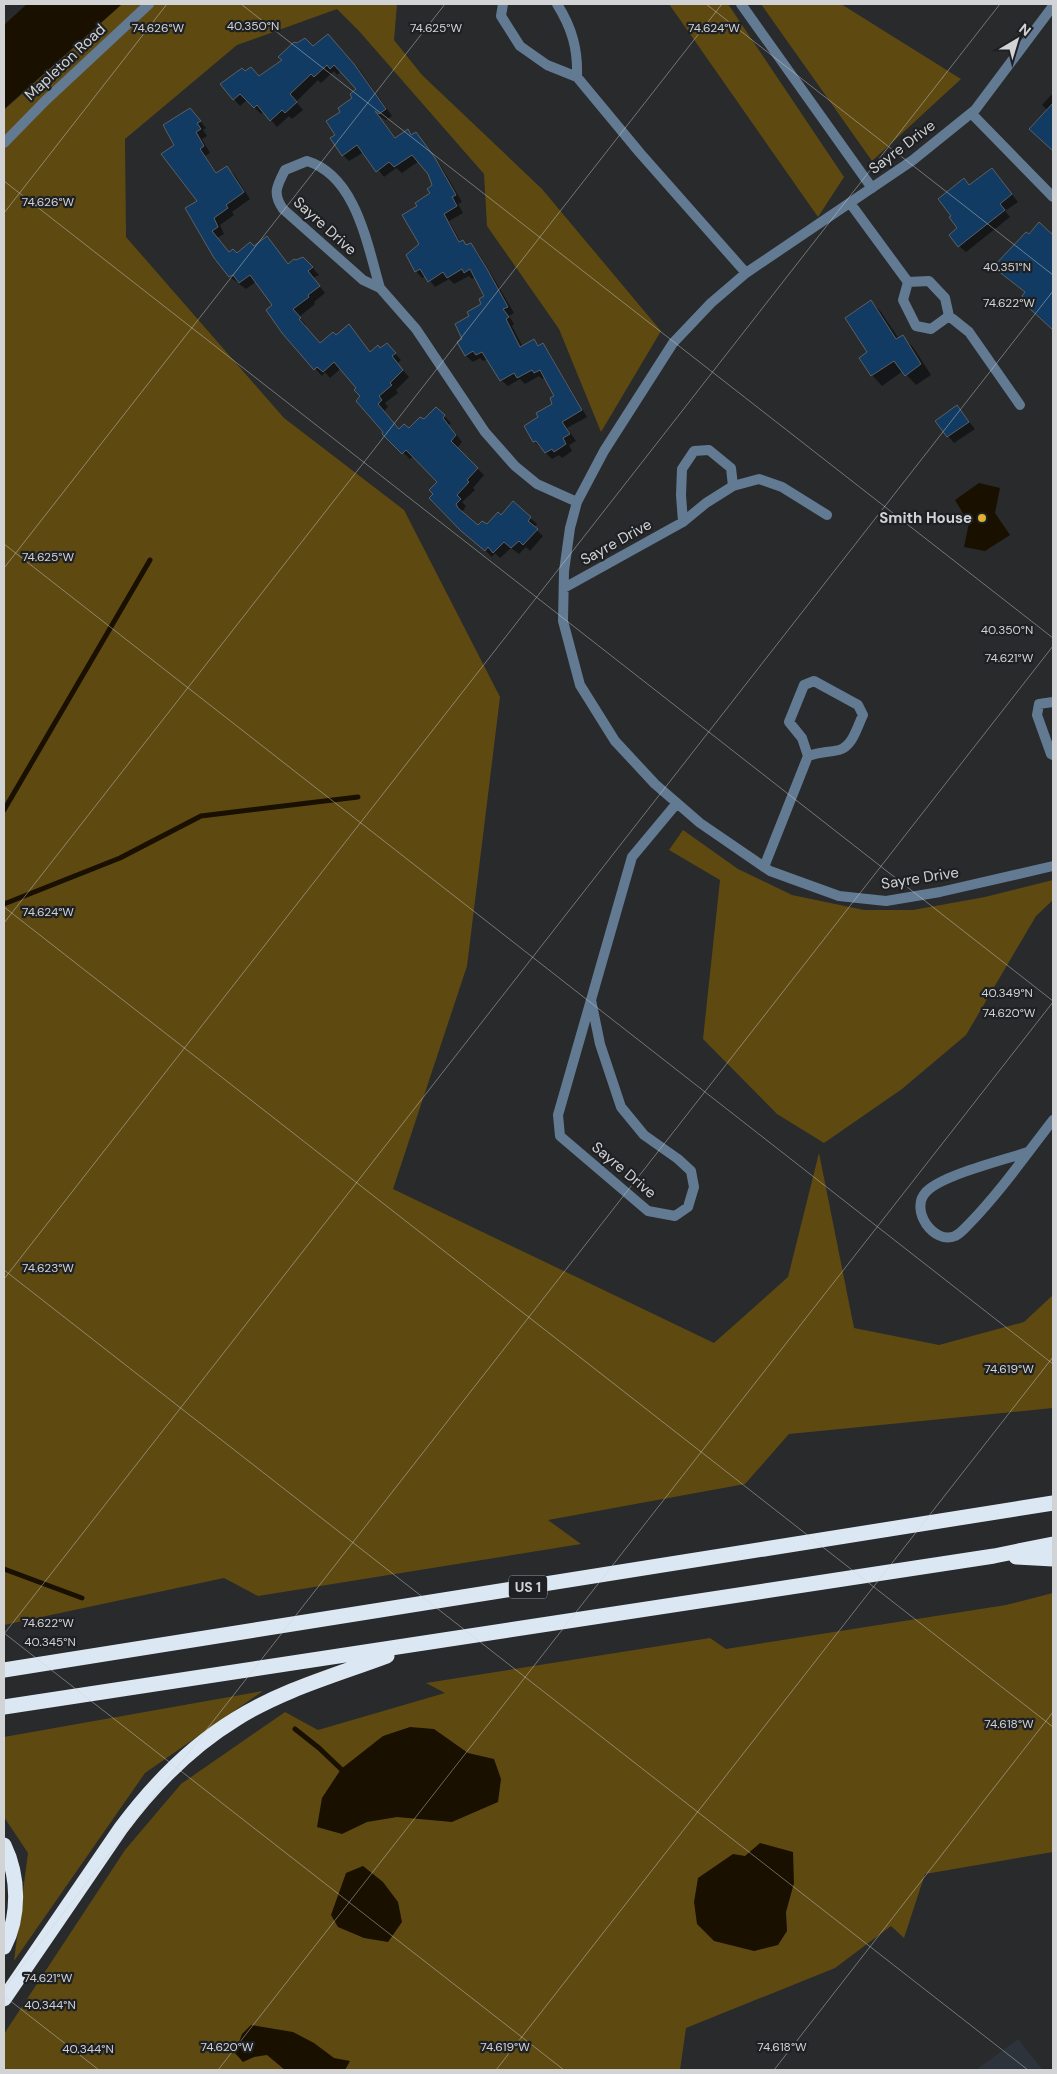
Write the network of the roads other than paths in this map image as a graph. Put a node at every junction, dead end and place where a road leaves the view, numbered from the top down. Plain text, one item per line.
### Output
1 (149, 4) edge
2 (503, 4) edge
3 (557, 4) edge
4 (741, 4) edge
5 (1053, 6) edge
6 (577, 77) junction
7 (971, 113) junction
8 (4, 143) edge
9 (872, 188) junction
10 (1053, 197) edge
11 (850, 203) junction
12 (746, 273) junction
13 (908, 282) junction
14 (380, 288) junction
15 (949, 316) junction
16 (1020, 405) dead end
17 (733, 486) junction
18 (577, 502) junction
19 (827, 515) dead end
20 (683, 522) junction
21 (564, 588) junction
22 (1053, 702) edge
23 (1053, 755) edge
24 (808, 756) junction
25 (677, 803) junction
26 (1053, 866) edge
27 (764, 867) junction
28 (591, 1000) junction
29 (1053, 1120) edge
30 (1028, 1152) junction
31 (1053, 1503) edge
32 (1053, 1544) edge
33 (994, 1556) junction
34 (1053, 1559) edge
35 (417, 1645) junction
36 (4, 1670) edge
37 (4, 1707) edge
38 (4, 1845) edge
39 (4, 1947) edge
40 (4, 2000) edge

1 - 8 street, Mapleton Road
2 - 6 street
3 - 6 street
4 - 9 street
5 - 7 street, Sayre Drive
6 - 12 street
7 - 9 street, Sayre Drive
7 - 10 street
9 - 11 street, Sayre Drive
11 - 12 street, Sayre Drive
11 - 13 street
12 - 18 street, Sayre Drive
13 - 15 street
13 - 15 street
14 - 14 street, Sayre Drive
14 - 18 street, Sayre Drive
15 - 16 street
17 - 19 street, Sayre Drive
17 - 20 street, Sayre Drive
17 - 20 street
18 - 21 street, Sayre Drive
20 - 21 street, Sayre Drive
21 - 25 street, Sayre Drive
22 - 23 street
24 - 24 street
24 - 27 street
25 - 27 street, Sayre Drive
25 - 28 street, Sayre Drive
26 - 27 street, Sayre Drive
28 - 28 street, Sayre Drive
29 - 30 street
30 - 30 street
31 - 36 highway, US 1
32 - 33 highway
33 - 34 highway
33 - 35 highway
35 - 37 highway
35 - 40 highway
38 - 39 highway

